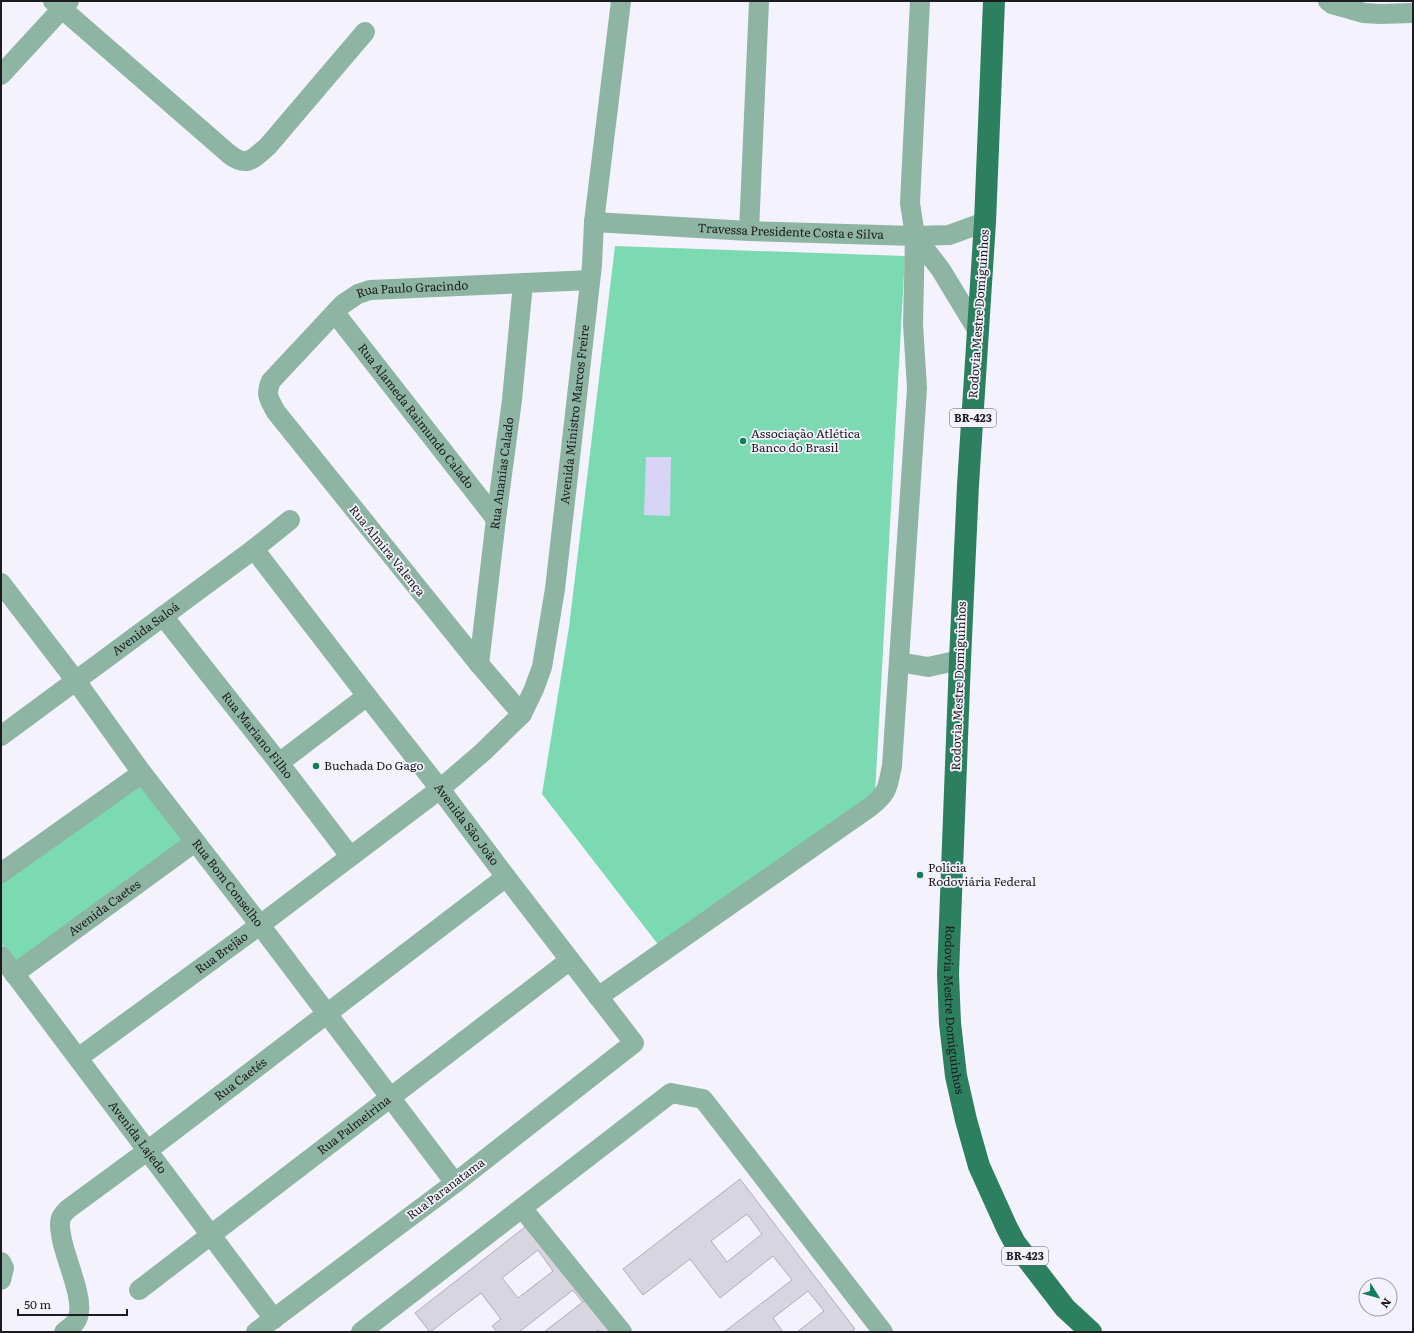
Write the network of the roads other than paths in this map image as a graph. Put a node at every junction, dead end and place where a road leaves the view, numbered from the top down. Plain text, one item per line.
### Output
1 (621, 1) edge
2 (759, 1) edge
3 (920, 1) edge
4 (988, 1) edge
5 (994, 1) edge
6 (1001, 1) edge
7 (1328, 1) edge
8 (61, 4) edge
9 (1413, 13) edge
10 (365, 32) dead end
11 (993, 35) junction
12 (1, 75) edge
13 (594, 222) junction
14 (985, 222) junction
15 (749, 231) junction
16 (915, 236) junction
17 (590, 280) junction
18 (523, 282) junction
19 (335, 313) junction
20 (978, 331) junction
21 (271, 381) joint
22 (496, 519) junction
23 (290, 520) dead end
24 (254, 549) junction
25 (1, 583) edge
26 (163, 616) junction
27 (960, 660) junction
28 (899, 662) junction
29 (479, 664) junction
30 (76, 681) junction
31 (367, 696) junction
32 (522, 714) junction
33 (1, 736) edge
34 (279, 763) junction
35 (142, 773) junction
36 (440, 789) junction
37 (195, 842) junction
38 (350, 856) junction
39 (1, 873) edge
40 (506, 876) junction
41 (260, 925) junction
42 (1, 956) edge
43 (570, 960) junction
44 (14, 974) junction
45 (598, 997) junction
46 (327, 1014) junction
47 (634, 1043) joint
48 (78, 1058) junction
49 (391, 1096) junction
50 (147, 1151) junction
51 (455, 1183) junction
52 (522, 1208) junction
53 (210, 1235) junction
54 (1, 1262) edge
55 (1, 1280) edge
56 (139, 1290) dead end
57 (274, 1319) junction
58 (70, 1326) edge
59 (374, 1328) edge
60 (1081, 1329) edge
61 (256, 1332) edge
62 (622, 1332) edge
63 (883, 1332) edge

1 - 13 street, Avenida Ministro Marcos Freire
2 - 15 street
3 - 16 street
4 - 11 street
5 - 11 main road, Rodovia Mestre Domiguinhos / BR-423
6 - 11 street
7 - 9 street
8 - 10 street
8 - 12 street
11 - 14 main road, Rodovia Mestre Domiguinhos / BR-423
13 - 15 street, Travessa Presidente Costa e Silva
13 - 17 street, Avenida Ministro Marcos Freire
14 - 16 street, Travessa Presidente Costa e Silva
14 - 20 main road, Rodovia Mestre Domiguinhos / BR-423
15 - 16 street, Travessa Presidente Costa e Silva
16 - 20 street
16 - 28 street
17 - 18 street, Rua Paulo Gracindo
17 - 32 street, Avenida Ministro Marcos Freire
18 - 19 street, Rua Paulo Gracindo
18 - 22 street, Rua Ananias Calado
19 - 21 street, Rua Paulo Gracindo
19 - 22 street, Rua Alameda Raimundo Calado
20 - 27 main road, Rodovia Mestre Domiguinhos / BR-423
21 - 29 street, Rua Almira Valença
22 - 29 street, Rua Ananias Calado
23 - 24 street, Avenida Saloá
24 - 26 street, Avenida Saloá
24 - 31 street, Avenida São João
25 - 30 street, Rua Bom Conselho
26 - 30 street, Avenida Saloá
26 - 34 street, Rua Mariano Filho
27 - 28 street
27 - 60 main road, Rodovia Mestre Domiguinhos / BR-423
28 - 45 street
29 - 32 street, Rua Almira Valença
30 - 33 street, Avenida Saloá
30 - 35 street, Rua Bom Conselho
31 - 34 street
31 - 36 street, Avenida São João
32 - 36 street, Avenida Ministro Marcos Freire
34 - 38 street, Rua Mariano Filho
35 - 37 street, Rua Bom Conselho
35 - 39 street
36 - 38 street, Rua Brejão
36 - 40 street, Avenida São João
37 - 41 street, Rua Bom Conselho
37 - 44 street, Avenida Caetes
38 - 41 street, Rua Brejão
40 - 43 street, Avenida São João
40 - 46 street, Rua Caetés
41 - 46 street, Rua Bom Conselho
41 - 48 street, Rua Brejão
42 - 44 street, Avenida Lajedo
43 - 45 street, Avenida São João
43 - 49 street, Rua Palmeirina
44 - 48 street, Avenida Lajedo
45 - 47 street, Avenida São João
46 - 49 street, Rua Bom Conselho
46 - 50 street, Rua Caetés
47 - 51 street, Rua Paranatama
48 - 50 street, Avenida Lajedo
49 - 51 street, Rua Bom Conselho
49 - 53 street, Rua Palmeirina
50 - 53 street, Avenida Lajedo
50 - 58 street, Rua Caetés
51 - 57 street, Rua Paranatama
52 - 59 street
52 - 62 street
52 - 63 street
53 - 56 street, Rua Palmeirina
53 - 57 street, Avenida Lajedo
54 - 55 street
57 - 61 street, Rua Paranatama

